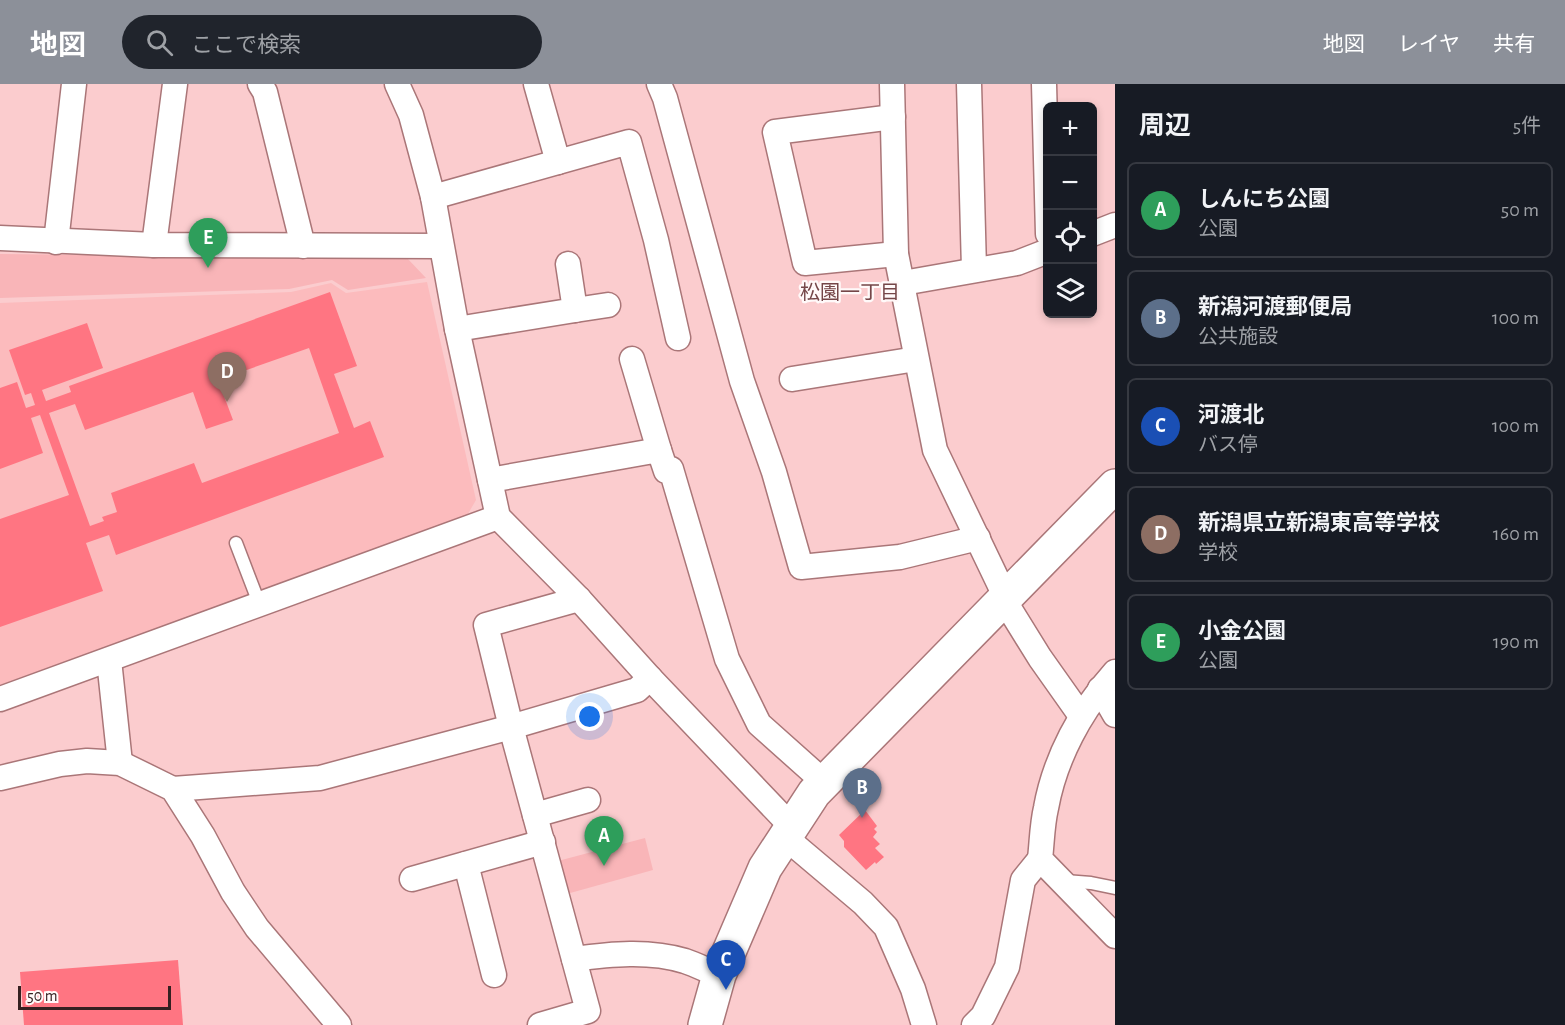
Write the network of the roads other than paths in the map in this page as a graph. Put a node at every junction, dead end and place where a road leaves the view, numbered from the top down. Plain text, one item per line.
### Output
1 (74, 84) edge
2 (175, 84) edge
3 (260, 84) edge
4 (397, 84) edge
5 (536, 84) edge
6 (659, 84) edge
7 (892, 84) edge
8 (969, 84) edge
9 (1044, 84) edge
10 (893, 117) junction
11 (558, 162) junction
12 (432, 198) junction
13 (1047, 210) edge
14 (1115, 225) edge
15 (1097, 232) edge
16 (0, 238) edge
17 (56, 242) junction
18 (154, 245) junction
19 (303, 246) junction
20 (441, 246) junction
21 (1043, 252) edge
22 (896, 254) junction
23 (568, 264) dead end
24 (974, 269) junction
25 (903, 283) junction
26 (608, 305) dead end
27 (575, 310) junction
28 (458, 329) junction
29 (678, 338) dead end
30 (632, 359) dead end
31 (916, 359) junction
32 (792, 379) dead end
33 (659, 450) junction
34 (490, 480) junction
35 (1115, 486) edge
36 (498, 517) junction
37 (978, 538) junction
38 (236, 543) dead end
39 (579, 599) junction
40 (1005, 599) junction
41 (259, 603) junction
42 (109, 660) junction
43 (650, 678) junction
44 (1107, 681) edge
45 (0, 699) edge
46 (1115, 715) edge
47 (1081, 716) junction
48 (511, 727) junction
49 (120, 763) junction
50 (0, 778) edge
51 (824, 782) junction
52 (173, 789) junction
53 (588, 800) dead end
54 (535, 815) junction
55 (789, 832) junction
56 (543, 842) junction
57 (1040, 859) junction
58 (466, 864) junction
59 (412, 879) dead end
60 (1061, 881) junction
61 (1115, 888) edge
62 (1115, 936) edge
63 (574, 959) junction
64 (494, 975) dead end
65 (719, 975) junction
66 (339, 1025) edge
67 (540, 1025) edge
68 (705, 1025) edge
69 (924, 1025) edge
70 (974, 1025) edge

1 - 17 street
2 - 18 street
3 - 19 street
4 - 12 street
5 - 11 street
6 - 37 street
7 - 10 street
8 - 24 street
9 - 13 street
10 - 22 street
10 - 22 street
11 - 12 street
11 - 29 street
12 - 20 street
14 - 15 street
16 - 17 street
17 - 18 street
18 - 19 street
19 - 20 street
20 - 28 street
21 - 24 street
22 - 25 street
23 - 27 street
24 - 25 street
25 - 31 street
26 - 27 street
27 - 28 street
28 - 34 street
30 - 33 street
31 - 32 street
31 - 37 street
33 - 34 street
33 - 51 street
34 - 36 street
35 - 40 street
36 - 39 street
36 - 41 street
37 - 40 street
38 - 41 lane
39 - 43 street
39 - 48 street
40 - 47 street
40 - 51 street
41 - 42 street
42 - 45 street
42 - 49 street
43 - 48 street
43 - 55 street
44 - 46 street
44 - 47 street
47 - 57 street
48 - 52 street
48 - 54 street
49 - 50 street
49 - 52 street
51 - 55 street
52 - 66 street
53 - 54 street
54 - 56 street
55 - 65 street
55 - 69 street
56 - 58 street
56 - 63 street
57 - 60 street
57 - 70 street
58 - 59 street
58 - 64 street
60 - 61 lane
60 - 62 street
63 - 65 street
63 - 67 street
65 - 68 street

